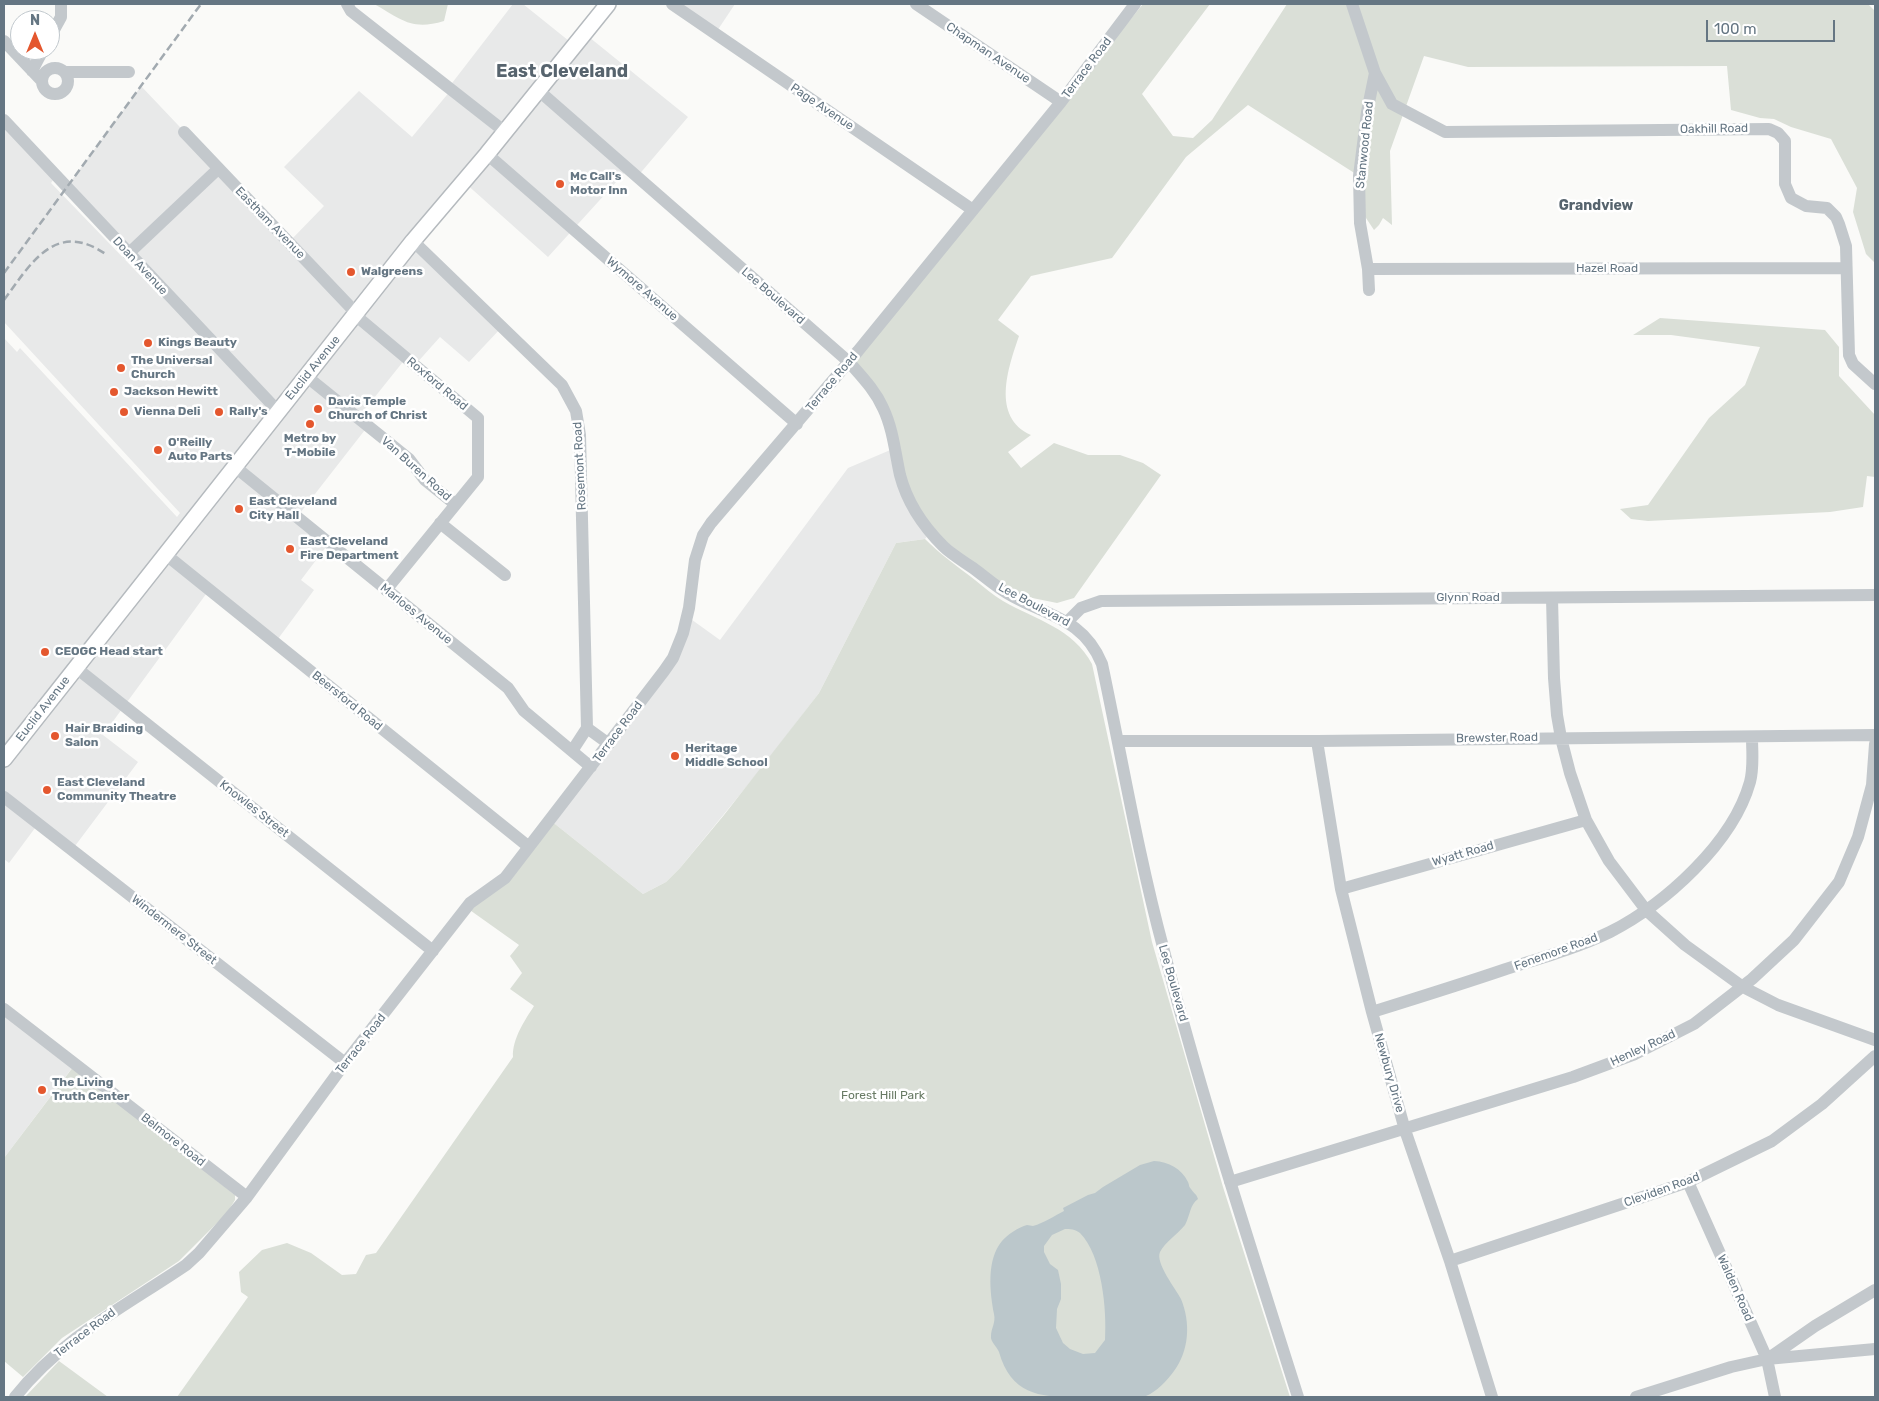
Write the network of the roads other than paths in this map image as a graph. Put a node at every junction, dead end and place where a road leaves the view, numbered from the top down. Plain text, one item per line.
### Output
1 (61, 4) edge
2 (347, 4) edge
3 (672, 4) edge
4 (916, 4) edge
5 (1135, 4) edge
6 (1352, 4) edge
7 (603, 5) edge
8 (60, 17) edge
9 (4, 41) edge
10 (38, 60) edge
11 (32, 71) junction
12 (65, 72) junction
13 (129, 72) dead end
14 (1375, 74) junction
15 (42, 81) junction
16 (538, 90) junction
17 (1061, 102) junction
18 (4, 120) edge
19 (184, 132) dead end
20 (504, 132) junction
21 (487, 154) junction
22 (218, 169) junction
23 (973, 210) junction
24 (413, 241) junction
25 (128, 254) junction
26 (1846, 268) junction
27 (1368, 269) junction
28 (1369, 290) dead end
29 (356, 314) junction
30 (849, 362) junction
31 (306, 376) junction
32 (1875, 384) edge
33 (278, 411) junction
34 (798, 424) junction
35 (234, 466) junction
36 (455, 504) junction
37 (440, 523) junction
38 (165, 554) junction
39 (505, 575) dead end
40 (386, 590) junction
41 (1875, 595) edge
42 (1552, 598) junction
43 (1068, 621) junction
44 (75, 668) junction
45 (586, 728) junction
46 (1875, 735) edge
47 (1752, 737) junction
48 (1561, 738) junction
49 (1118, 741) junction
50 (1317, 741) junction
51 (609, 744) junction
52 (1875, 744) edge
53 (6, 751) edge
54 (572, 751) junction
55 (591, 767) junction
56 (4, 797) edge
57 (1586, 820) junction
58 (529, 847) junction
59 (1341, 889) junction
60 (1646, 910) junction
61 (433, 951) junction
62 (1743, 987) junction
63 (4, 1008) edge
64 (1372, 1012) junction
65 (1875, 1040) edge
66 (1875, 1056) edge
67 (345, 1064) junction
68 (1406, 1130) junction
69 (1230, 1182) junction
70 (1688, 1182) junction
71 (246, 1197) junction
72 (1450, 1262) junction
73 (1875, 1290) edge
74 (1875, 1349) edge
75 (1767, 1359) junction
76 (16, 1397) edge
77 (1298, 1397) edge
78 (1492, 1397) edge
79 (1636, 1397) edge
80 (1775, 1397) edge

1 - 8 street
2 - 20 street
3 - 23 street, Page Avenue
4 - 17 street, Chapman Avenue
5 - 17 street, Terrace Road
6 - 14 street
7 - 16 main road, Euclid Avenue
9 - 11 street
10 - 11 street
11 - 15 street
12 - 13 street
12 - 15 street
12 - 15 street
14 - 26 street, Oakhill Road
14 - 27 street, Stanwood Road
16 - 20 main road, Euclid Avenue
16 - 30 street, Lee Boulevard
17 - 23 street, Terrace Road
18 - 25 street, Doan Avenue
19 - 22 street, Eastham Avenue
20 - 21 main road, Euclid Avenue
21 - 24 main road, Euclid Avenue
21 - 34 street, Wymore Avenue
22 - 25 street
22 - 29 street, Eastham Avenue
23 - 30 street, Terrace Road
24 - 29 main road, Euclid Avenue
24 - 45 street, Rosemont Road
25 - 33 street, Doan Avenue
26 - 27 street, Hazel Road
26 - 32 street, Oakhill Road
27 - 28 street, Stanwood Road
29 - 31 main road, Euclid Avenue
29 - 36 street, Roxford Road
30 - 34 street, Terrace Road
30 - 43 street, Lee Boulevard
31 - 33 main road, Euclid Avenue
31 - 36 street, Van Buren Road
33 - 35 main road, Euclid Avenue
34 - 51 street, Terrace Road
35 - 38 main road, Euclid Avenue
35 - 40 street, Marloes Avenue
36 - 37 street, Roxford Road
37 - 39 street
37 - 40 street, Roxford Road
38 - 44 main road, Euclid Avenue
38 - 58 street, Beersford Road
40 - 54 street, Marloes Avenue
41 - 42 street, Glynn Road
42 - 43 street, Glynn Road
42 - 48 street
43 - 49 street, Lee Boulevard
44 - 53 main road, Euclid Avenue
44 - 61 street, Knowles Street
45 - 51 street
45 - 54 street
46 - 47 street, Brewster Road
47 - 48 street, Brewster Road
47 - 60 street, Fenemore Road
48 - 50 street, Brewster Road
48 - 57 street
49 - 50 street, Brewster Road
49 - 69 street, Lee Boulevard
50 - 59 street, Newbury Drive
51 - 55 street, Terrace Road
52 - 62 street, Henley Road
54 - 55 street, Marloes Avenue
55 - 58 street, Terrace Road
56 - 67 street, Windermere Street
57 - 59 street, Wyatt Road
57 - 60 street
58 - 61 street, Terrace Road
59 - 64 street, Newbury Drive
60 - 62 street
60 - 64 street, Fenemore Road
61 - 67 street, Terrace Road
62 - 65 street
62 - 68 street, Henley Road
63 - 71 street, Belmore Road
64 - 68 street, Newbury Drive
66 - 70 street, Cleviden Road
67 - 71 street, Terrace Road
68 - 69 street, Henley Road
68 - 72 street, Newbury Drive
69 - 77 street, Lee Boulevard
70 - 72 street, Cleviden Road
70 - 75 street, Walden Road
71 - 76 street, Terrace Road
72 - 78 street, Newbury Drive
73 - 75 street
74 - 75 street
75 - 79 street
75 - 80 street, Walden Road

